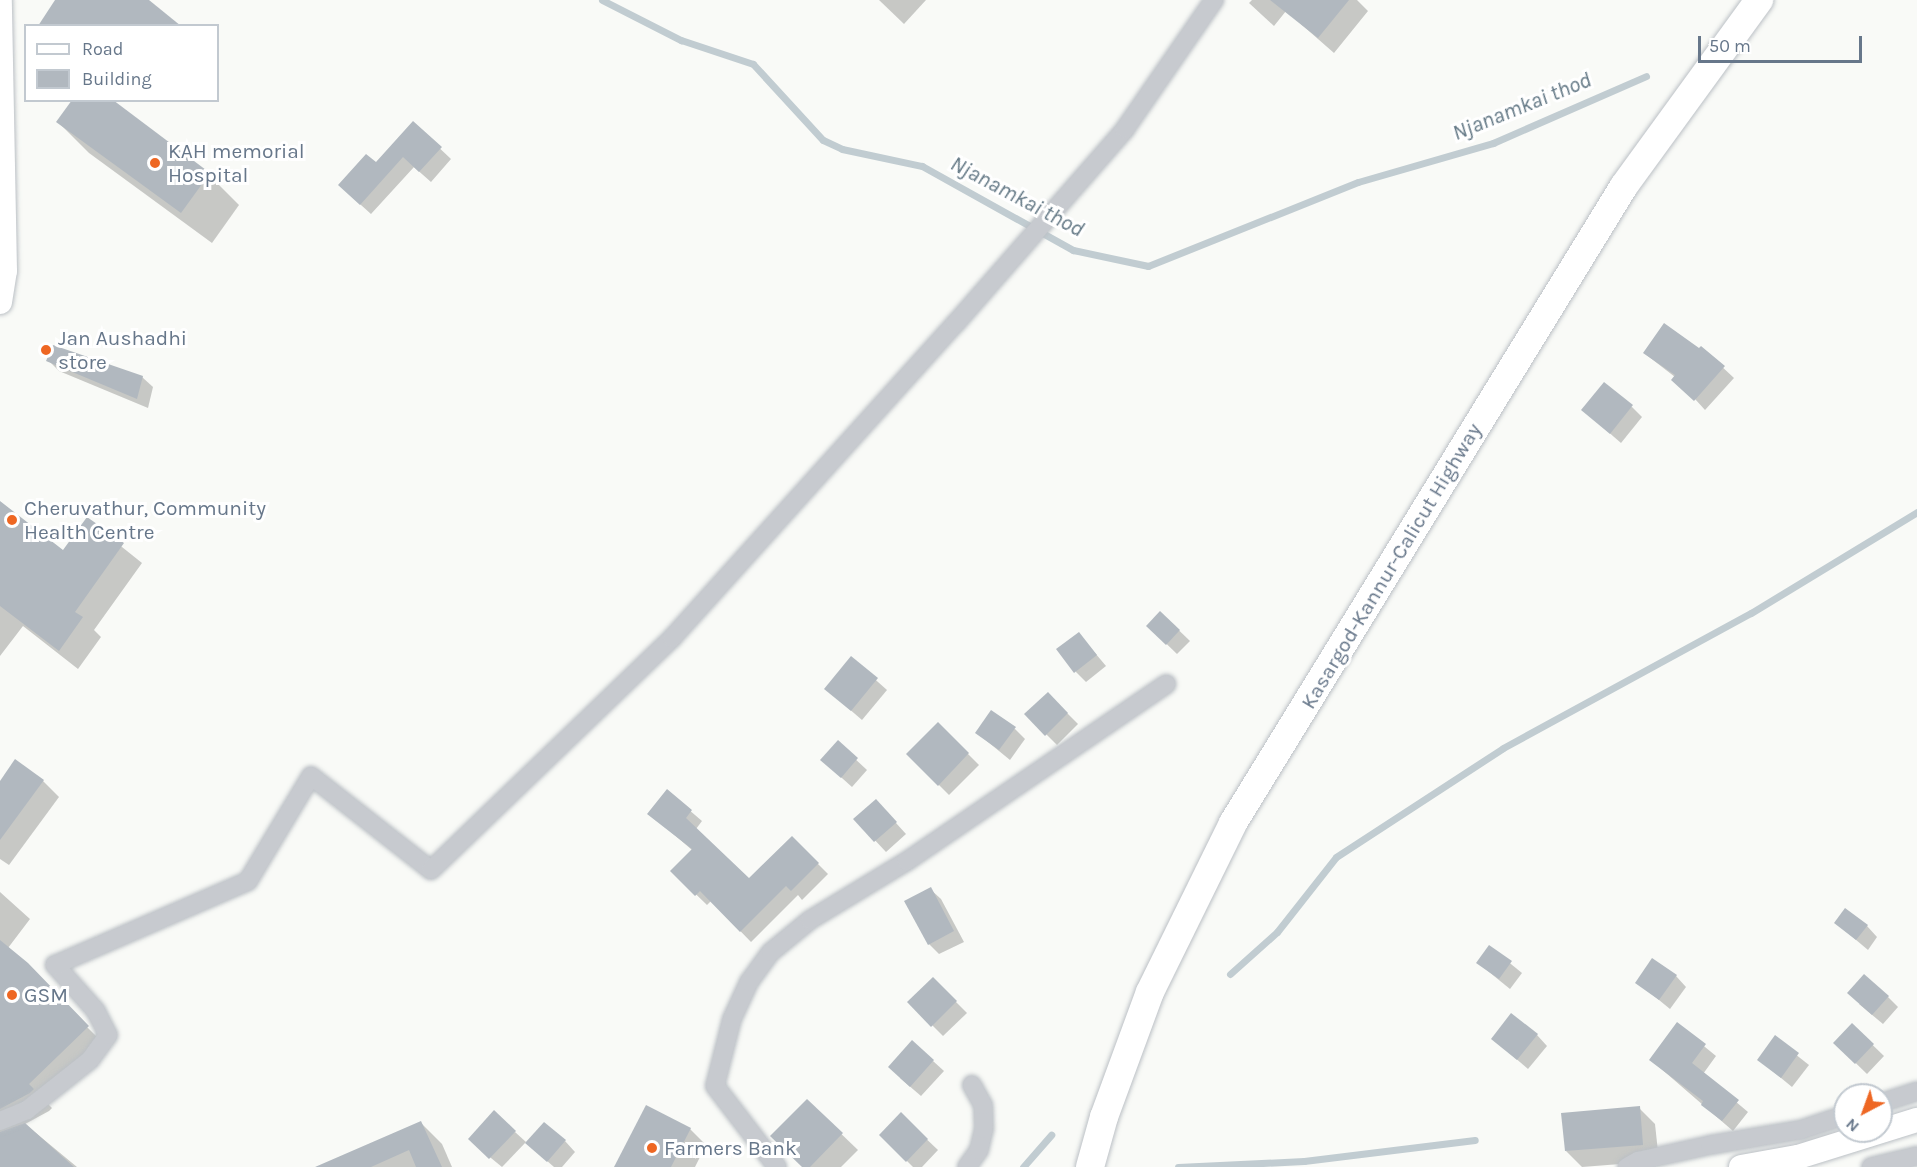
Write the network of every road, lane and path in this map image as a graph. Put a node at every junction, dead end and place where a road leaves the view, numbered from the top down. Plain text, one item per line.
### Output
1 (0, 0) edge
2 (1214, 0) edge
3 (1759, 0) edge
4 (0, 302) edge
5 (1166, 684) dead end
6 (972, 1085) dead end
7 (1917, 1091) edge
8 (1893, 1099) edge
9 (1833, 1119) edge
10 (1917, 1120) edge
11 (0, 1121) edge
12 (1917, 1156) edge
13 (777, 1167) edge
14 (968, 1167) edge
15 (1090, 1167) edge
16 (1627, 1167) edge
17 (1741, 1167) edge
18 (1871, 1167) edge

1 - 4 main road
2 - 11 street
3 - 15 highway, Kasargod-Kannur-Calicut Highway
5 - 13 street
6 - 14 street
7 - 8 street
9 - 16 street
10 - 17 main road
12 - 18 street

